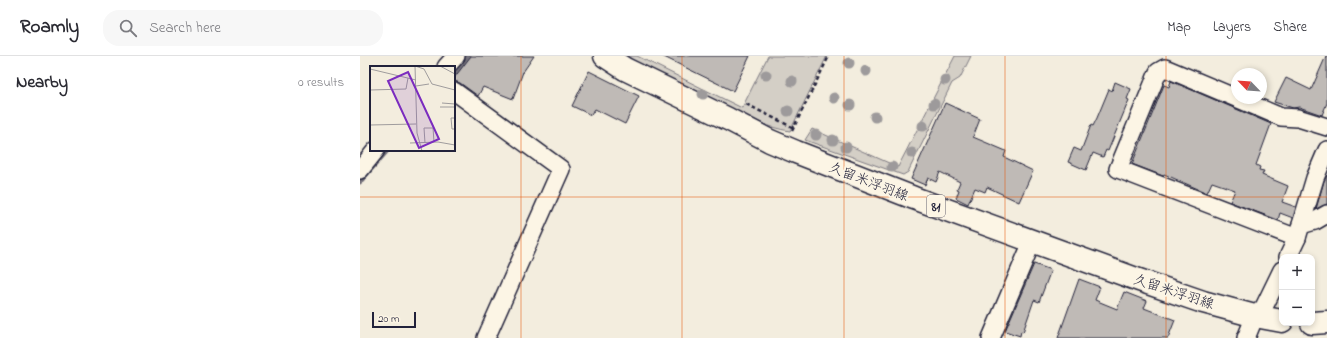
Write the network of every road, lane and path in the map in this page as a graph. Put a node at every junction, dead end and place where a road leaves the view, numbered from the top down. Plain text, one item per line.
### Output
1 (456, 56) edge
2 (605, 56) edge
3 (829, 56) edge
4 (447, 66) edge
5 (457, 92) edge
6 (746, 104) dead end
7 (1327, 127) edge
8 (794, 128) junction
9 (791, 133) dead end
10 (1327, 150) edge
11 (375, 151) edge
12 (360, 170) edge
13 (1327, 214) edge
14 (1299, 232) junction
15 (1032, 242) junction
16 (1289, 254) edge
17 (1279, 276) edge
18 (1255, 316) junction
19 (1279, 320) edge
20 (1327, 322) edge
21 (1315, 323) edge
22 (486, 338) edge
23 (992, 338) edge
24 (1246, 338) edge

1 - 4 street
2 - 15 main road, 久留米浮羽線 / 81
3 - 8 path
5 - 22 street
6 - 8 path
7 - 14 street
8 - 9 path
10 - 14 street
11 - 12 street
13 - 14 street
14 - 16 street
15 - 18 main road, 久留米浮羽線 / 81
15 - 23 street
17 - 18 street
18 - 19 main road, 久留米浮羽線 / 81
18 - 24 street
20 - 21 main road

